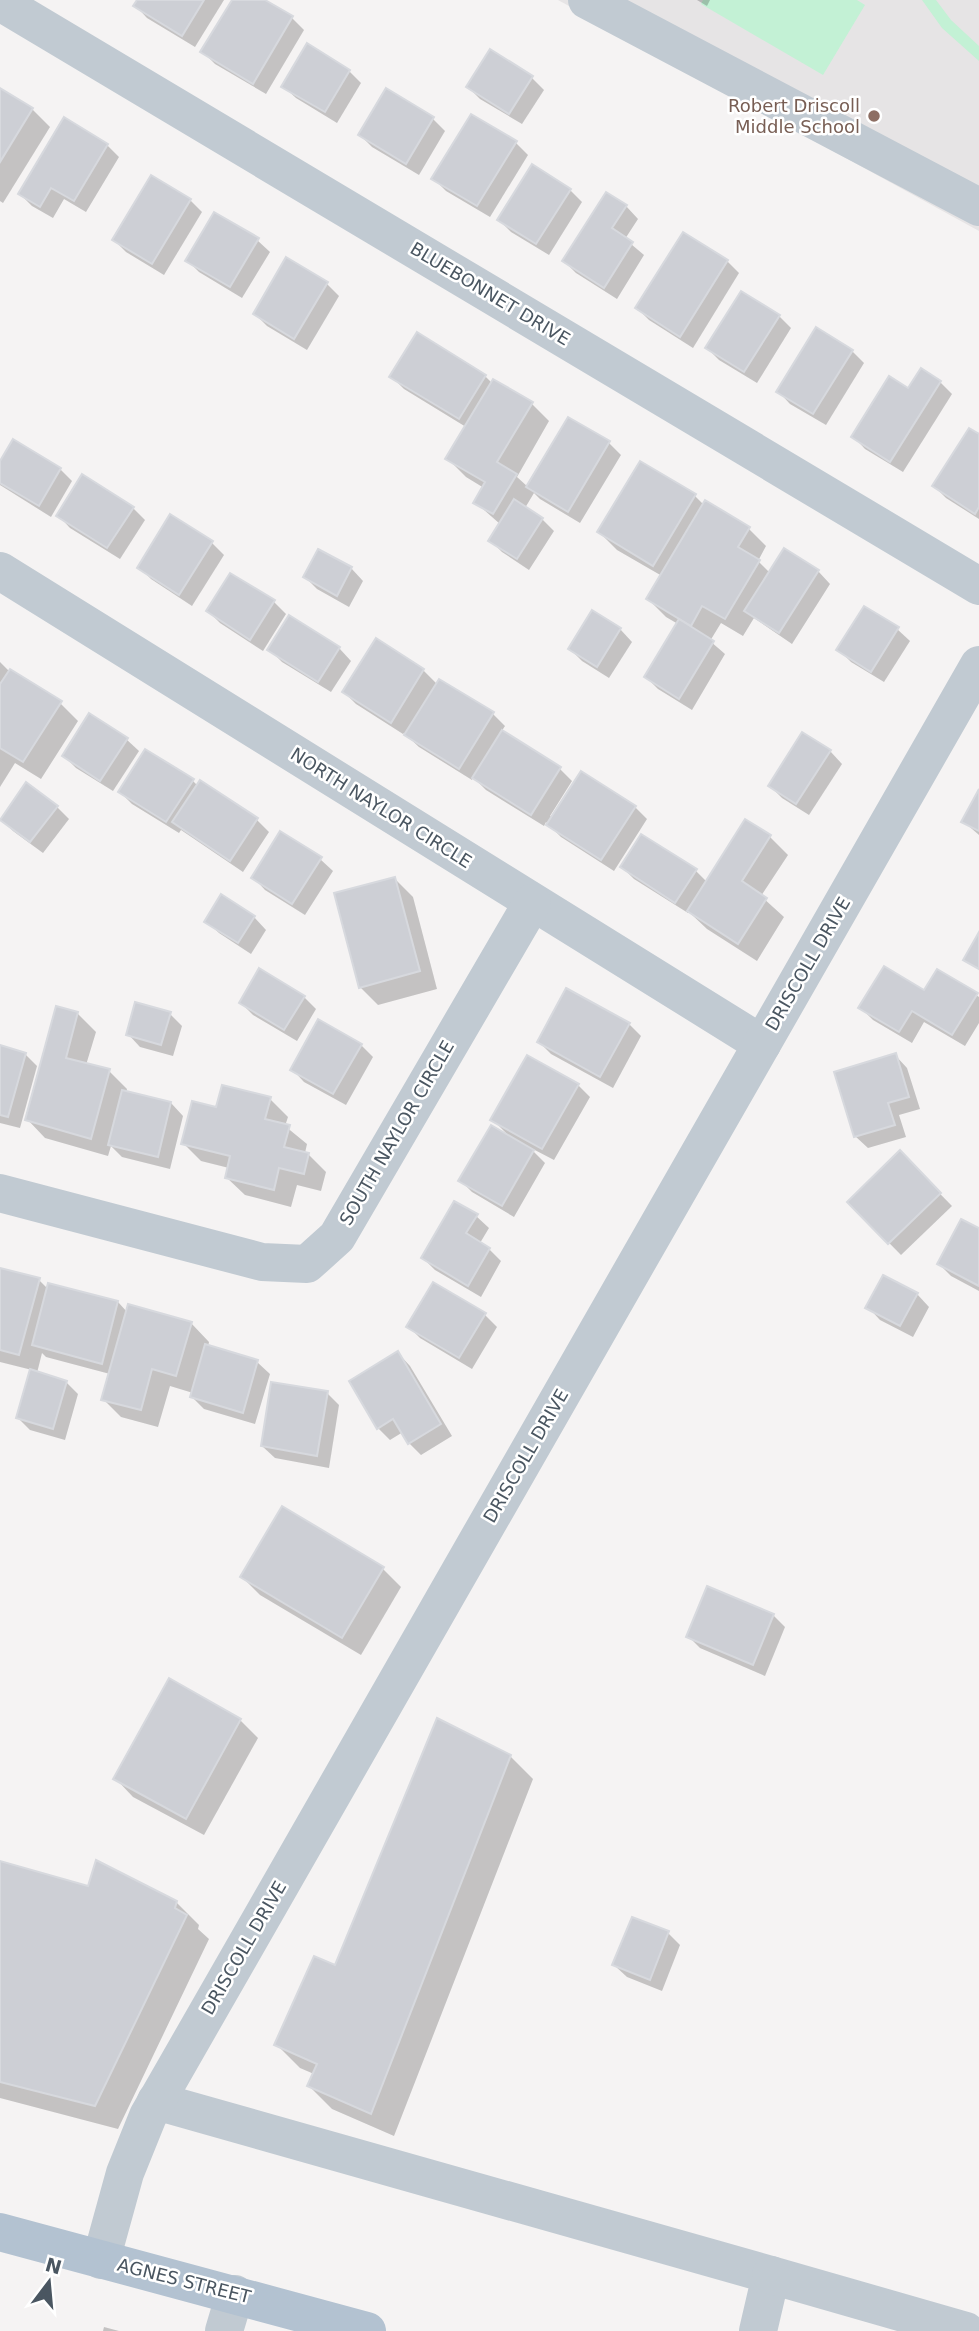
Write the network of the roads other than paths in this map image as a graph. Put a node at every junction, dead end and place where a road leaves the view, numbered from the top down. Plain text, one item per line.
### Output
1 (587, 0) edge
2 (0, 2) edge
3 (979, 207) edge
4 (0, 571) edge
5 (979, 586) edge
6 (979, 665) edge
7 (532, 903) junction
8 (762, 1044) junction
9 (0, 1193) edge
10 (156, 2101) junction
11 (0, 2232) edge
12 (101, 2260) junction
13 (771, 2275) junction
14 (235, 2294) junction
15 (225, 2331) edge
16 (367, 2331) edge
17 (758, 2331) edge
18 (966, 2331) edge

1 - 3 street
2 - 5 street, BLUEBONNET DRIVE
4 - 7 street, NORTH NAYLOR CIRCLE
6 - 8 street, DRISCOLL DRIVE
7 - 8 street, NORTH NAYLOR CIRCLE
7 - 9 street, SOUTH NAYLOR CIRCLE
8 - 10 street, DRISCOLL DRIVE
10 - 12 street, DRISCOLL DRIVE
10 - 13 street
11 - 12 main road, AGNES STREET
12 - 14 main road, AGNES STREET
13 - 17 street
13 - 18 street
14 - 15 street
14 - 16 main road, AGNES STREET

